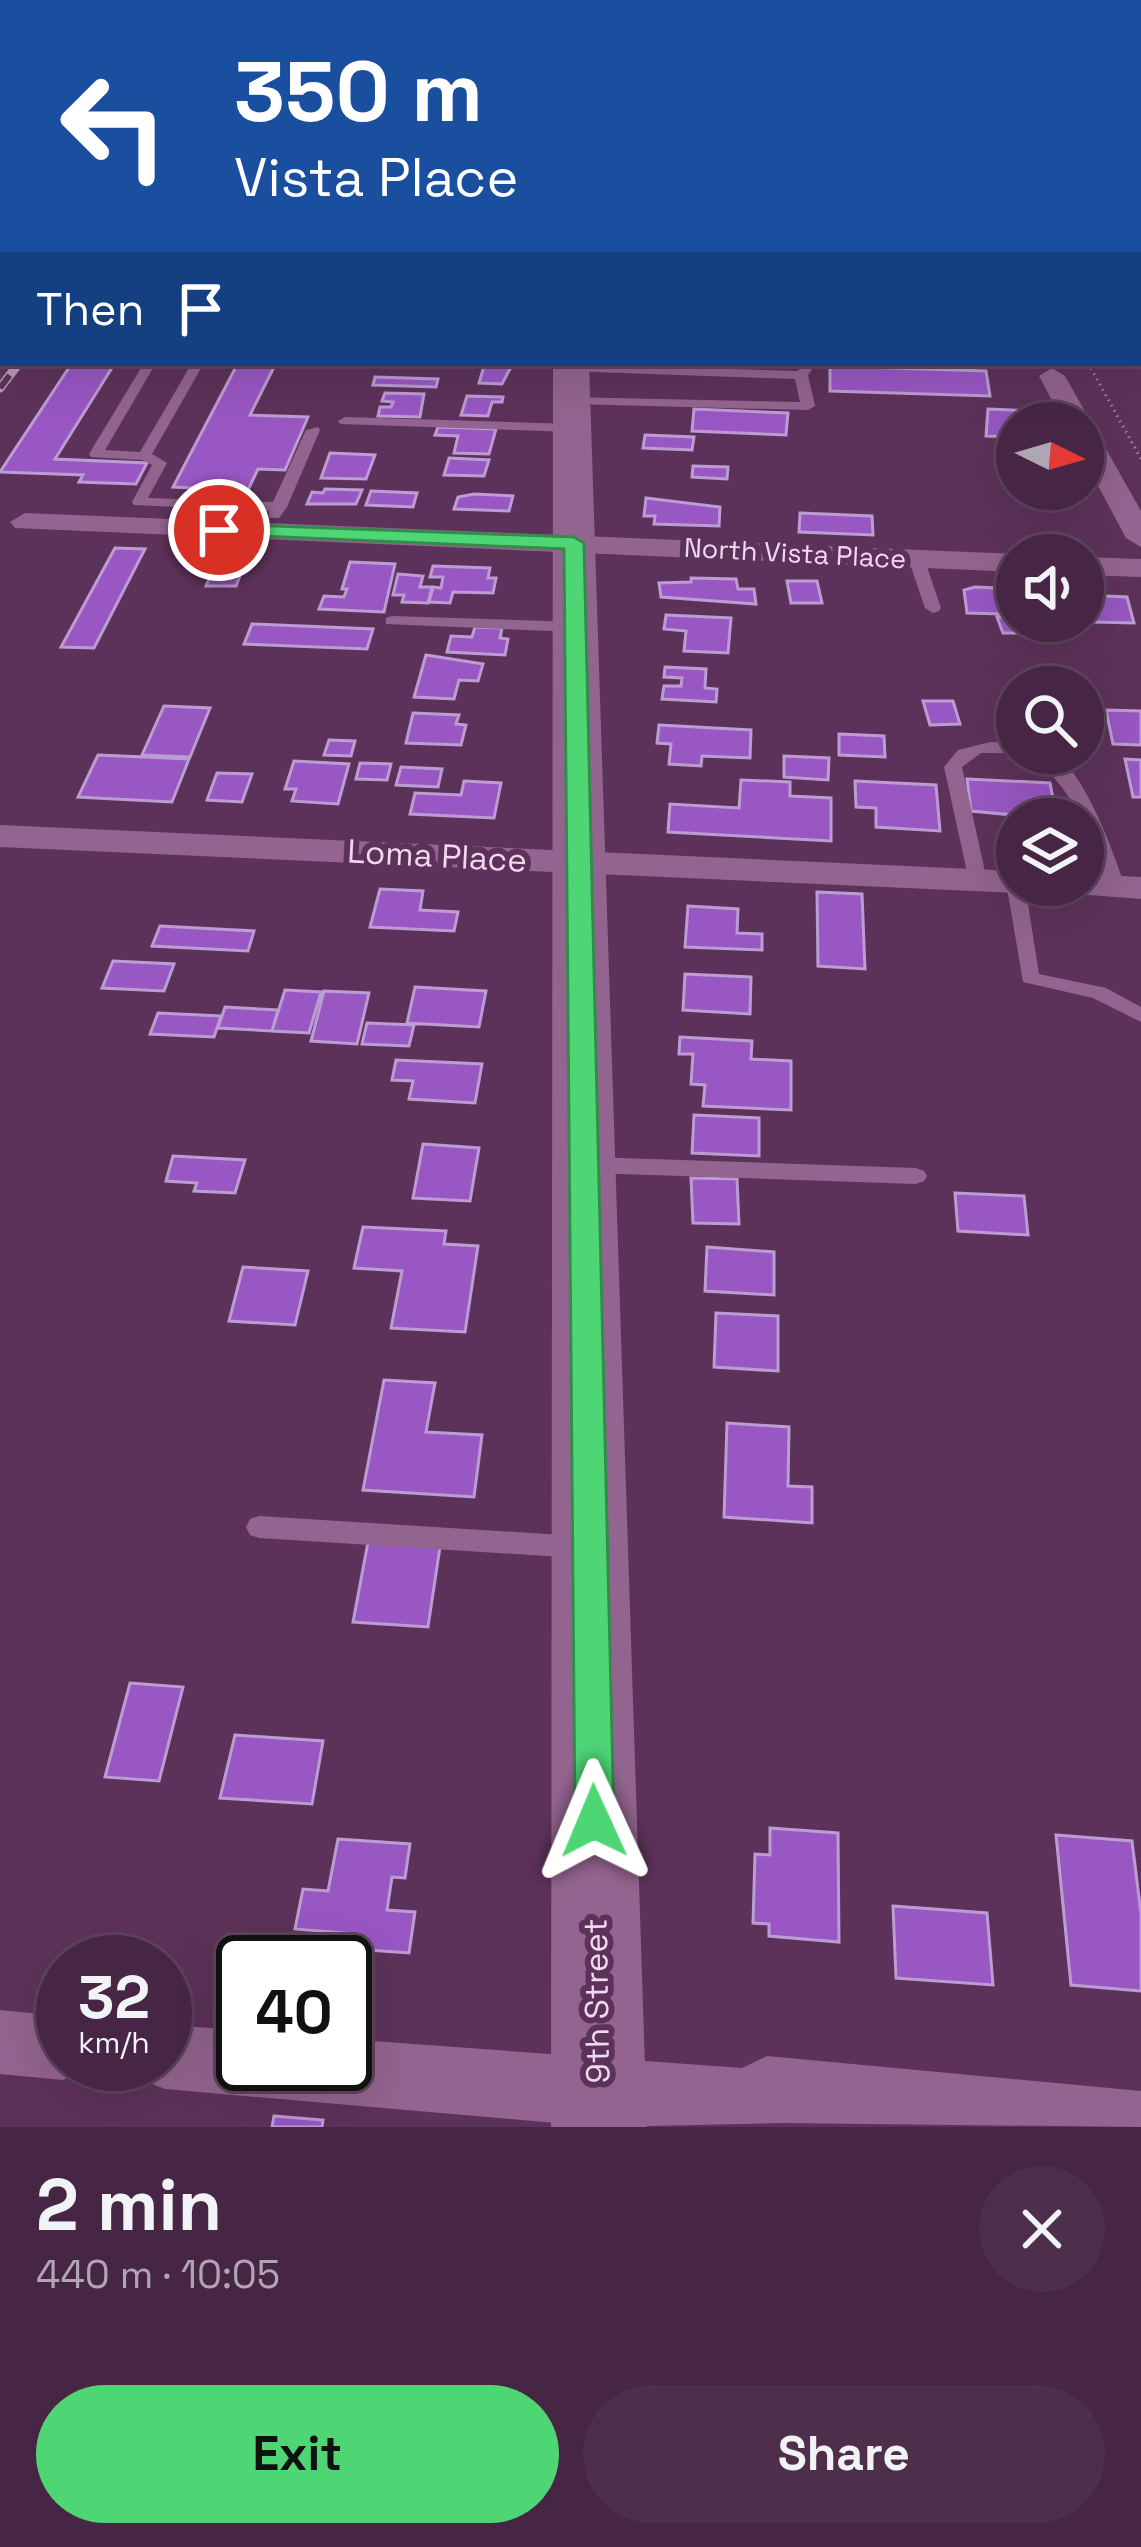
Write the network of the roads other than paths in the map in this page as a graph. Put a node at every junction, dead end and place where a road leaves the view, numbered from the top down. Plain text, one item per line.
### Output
1 (80, 0) edge
2 (220, 0) edge
3 (148, 366) edge
4 (196, 366) edge
5 (644, 367) edge
6 (804, 369) edge
7 (1052, 376) dead end
8 (571, 389) edge
9 (1066, 402) edge
10 (345, 421) dead end
11 (313, 430) dead end
12 (144, 456) junction
13 (1104, 471) edge
14 (273, 519) junction
15 (26, 522) dead end
16 (1141, 538) edge
17 (574, 543) junction
18 (916, 558) junction
19 (996, 562) edge
20 (1104, 567) edge
21 (1141, 568) edge
22 (933, 608) dead end
23 (392, 621) dead end
24 (575, 627) junction
25 (996, 748) edge
26 (1065, 774) edge
27 (0, 836) edge
28 (579, 862) junction
29 (996, 866) edge
30 (996, 882) edge
31 (1128, 887) edge
32 (1010, 906) edge
33 (1141, 1015) edge
34 (583, 1165) junction
35 (916, 1176) dead end
36 (259, 1527) dead end
37 (590, 1548) junction
38 (0, 2042) edge
39 (36, 2045) edge
40 (372, 2081) edge
41 (599, 2111) edge
42 (1141, 2124) edge

1 - 2 lane
3 - 12 lane
4 - 12 lane
5 - 6 lane
5 - 8 lane
6 - 8 lane
7 - 9 street
8 - 10 lane
8 - 17 street, 9th Street
11 - 14 lane
12 - 14 lane
13 - 16 street
14 - 15 street, North Vista Place
14 - 17 street, North Vista Place
17 - 18 street, North Vista Place
17 - 24 street, 9th Street
18 - 19 street, North Vista Place
18 - 22 lane
20 - 21 street
23 - 24 lane
24 - 28 street, 9th Street
25 - 29 lane
26 - 31 lane
27 - 28 street, Loma Place
28 - 30 street, Loma Place
28 - 34 street, 9th Street
32 - 33 lane
34 - 35 lane
34 - 37 street, 9th Street
36 - 37 lane
37 - 41 street, 9th Street
38 - 39 street
40 - 41 street
41 - 42 street

